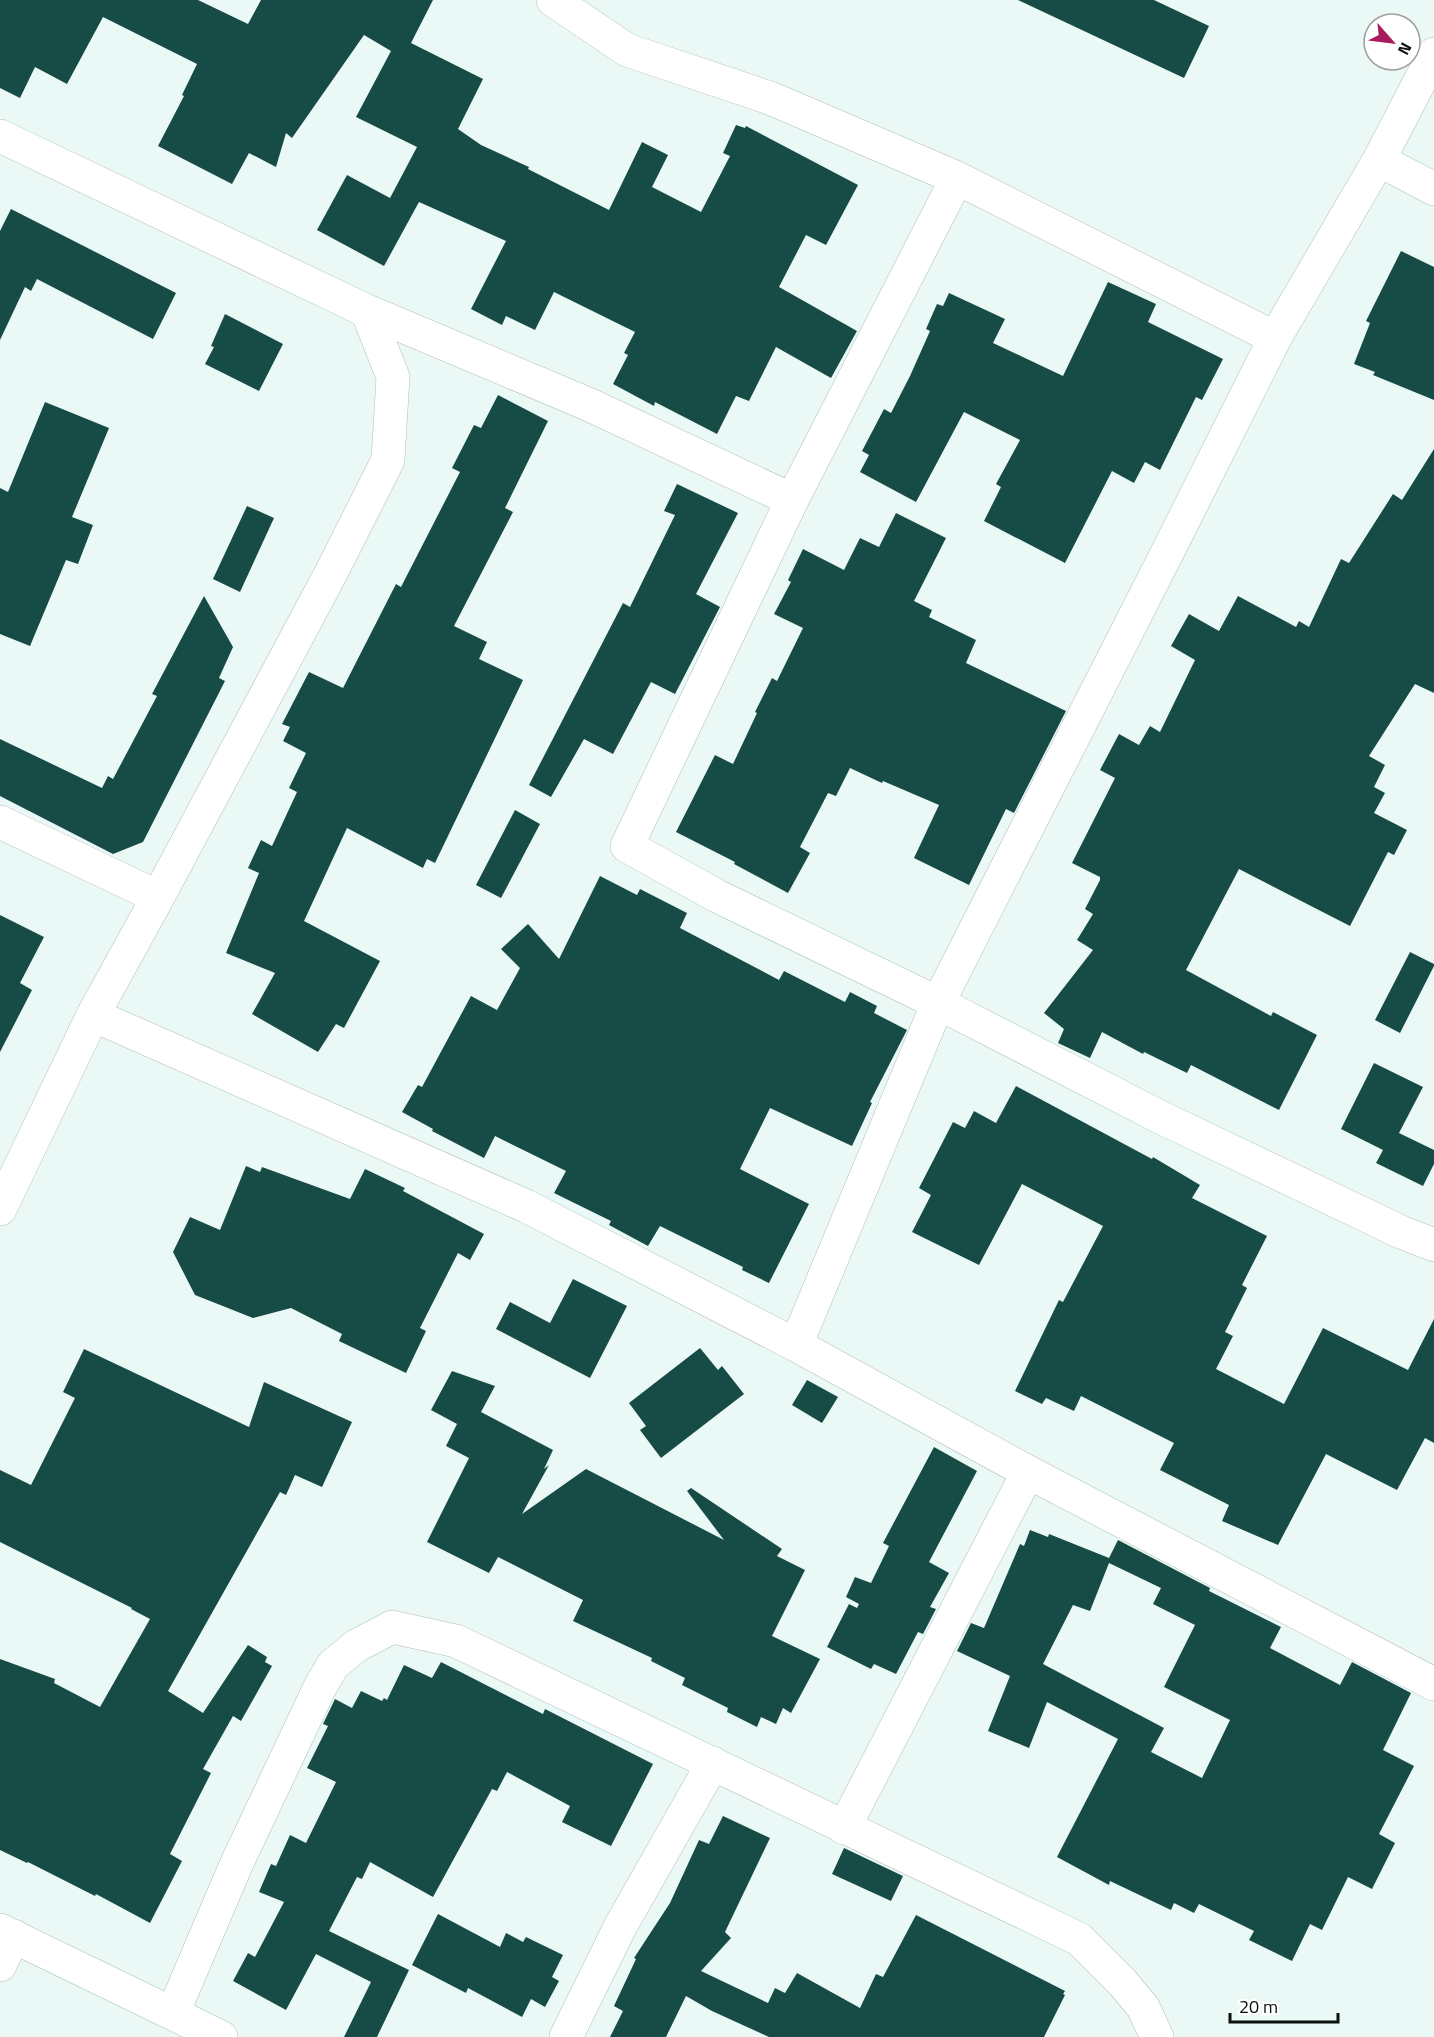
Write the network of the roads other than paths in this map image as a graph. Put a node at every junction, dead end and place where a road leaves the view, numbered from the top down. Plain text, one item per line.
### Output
1 (553, 0) edge
2 (1434, 54) edge
3 (0, 136) edge
4 (1379, 160) junction
5 (957, 178) junction
6 (1434, 189) edge
7 (367, 311) junction
8 (1275, 338) junction
9 (792, 500) junction
10 (0, 822) edge
11 (158, 897) junction
12 (938, 1003) junction
13 (93, 1015) junction
14 (0, 1209) edge
15 (1434, 1245) edge
16 (796, 1345) junction
17 (1028, 1472) junction
18 (1434, 1684) edge
19 (713, 1763) junction
20 (844, 1828) junction
21 (7, 1933) edge
22 (0, 1965) edge
23 (173, 2013) junction
24 (220, 2037) edge
25 (566, 2037) edge
26 (1157, 2037) edge

1 - 5 street
2 - 4 street
3 - 7 street
4 - 6 street
4 - 8 street
5 - 8 street
5 - 9 street
7 - 9 street
7 - 11 street
8 - 12 street
9 - 12 street
10 - 11 street
11 - 13 street
12 - 15 street
12 - 16 street
13 - 14 street
13 - 16 street
16 - 17 street
17 - 18 street
17 - 20 street
19 - 20 street
19 - 23 street
19 - 25 street
20 - 26 street
21 - 22 street
21 - 23 street
23 - 24 street

